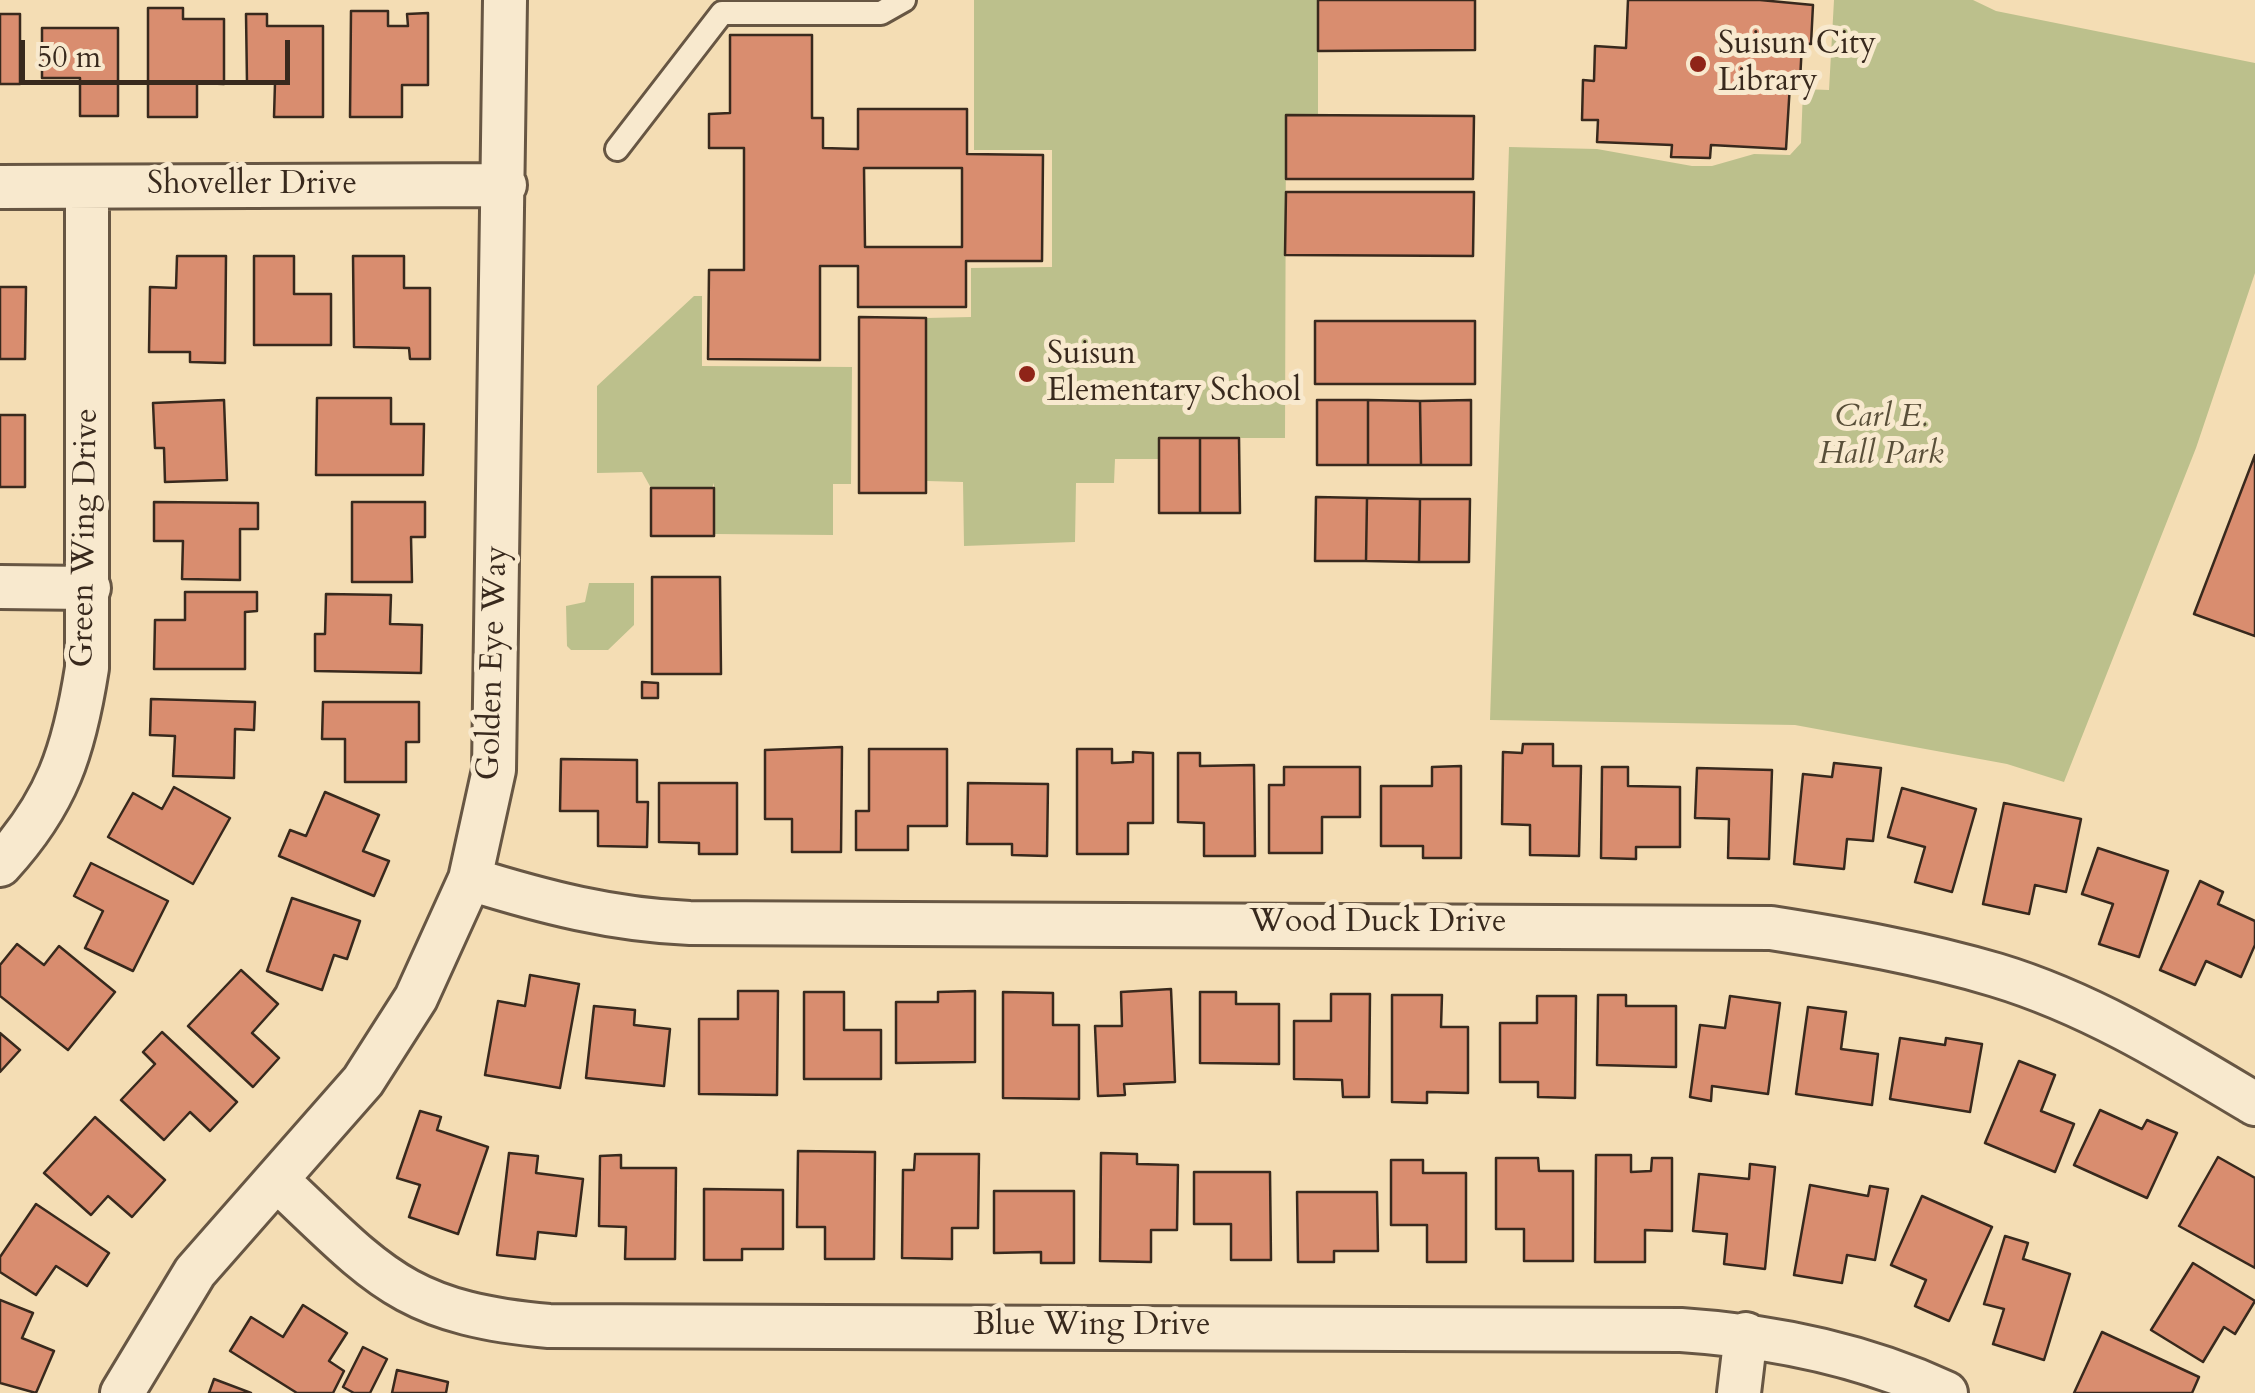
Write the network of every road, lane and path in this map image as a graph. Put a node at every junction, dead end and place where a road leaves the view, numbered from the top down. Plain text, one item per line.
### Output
1 (505, 0) edge
2 (904, 0) edge
3 (617, 149) dead end
4 (504, 185) junction
5 (0, 187) edge
6 (88, 188) junction
7 (0, 587) edge
8 (89, 588) junction
9 (0, 865) edge
10 (470, 879) junction
11 (2255, 1104) edge
12 (277, 1180) junction
13 (1746, 1334) junction
14 (122, 1393) edge
15 (1740, 1393) edge
16 (1946, 1393) edge

1 - 4 street, Golden Eye Way
2 - 3 lane
4 - 6 street, Shoveller Drive
4 - 10 street, Golden Eye Way
5 - 6 street, Shoveller Drive
6 - 8 street, Green Wing Drive
7 - 8 street
8 - 9 street, Green Wing Drive
10 - 11 street, Wood Duck Drive
10 - 12 street, Golden Eye Way
12 - 13 street, Blue Wing Drive
12 - 14 street, Golden Eye Way
13 - 15 street
13 - 16 street, Blue Wing Drive

